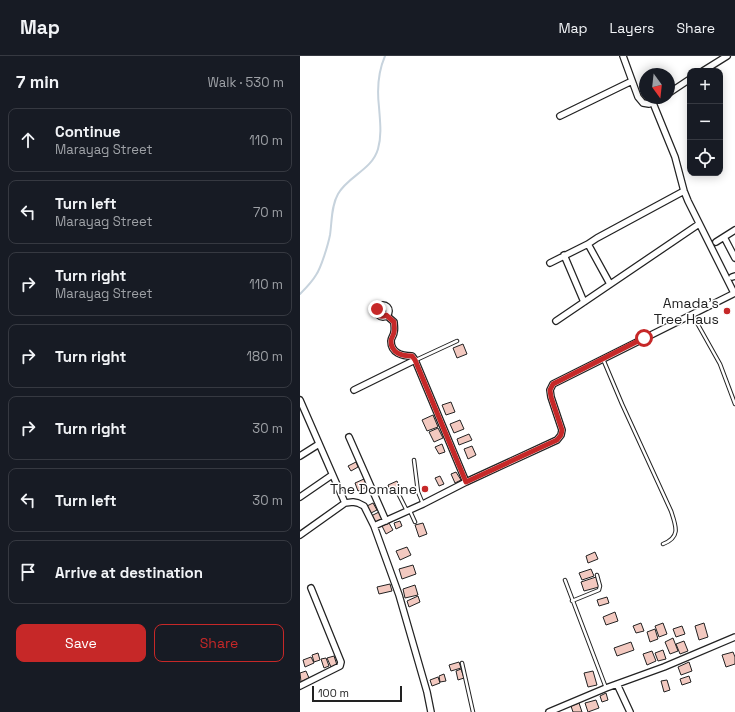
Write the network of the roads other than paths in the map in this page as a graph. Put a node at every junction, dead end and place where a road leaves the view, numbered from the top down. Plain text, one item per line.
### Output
1 (623, 56) edge
2 (727, 56) edge
3 (708, 68) edge
4 (632, 81) junction
5 (687, 81) edge
6 (675, 88) edge
7 (639, 98) edge
8 (654, 104) edge
9 (560, 116) dead end
10 (684, 191) junction
11 (699, 224) junction
12 (735, 230) edge
13 (724, 237) junction
14 (716, 242) dead end
15 (588, 244) junction
16 (564, 255) junction
17 (735, 258) edge
18 (550, 262) dead end
19 (610, 284) junction
20 (734, 293) edge
21 (584, 302) junction
22 (692, 314) junction
23 (386, 315) dead end
24 (556, 321) dead end
25 (457, 340) dead end
26 (603, 359) junction
27 (415, 360) junction
28 (354, 390) dead end
29 (300, 400) edge
30 (735, 404) edge
31 (302, 413) edge
32 (349, 438) dead end
33 (318, 444) junction
34 (300, 456) edge
35 (414, 460) dead end
36 (332, 475) junction
37 (466, 482) junction
38 (398, 493) dead end
39 (300, 497) edge
40 (345, 504) junction
41 (423, 504) junction
42 (409, 511) junction
43 (386, 521) junction
44 (415, 522) dead end
45 (374, 526) junction
46 (300, 535) edge
47 (663, 544) dead end
48 (597, 575) dead end
49 (565, 580) dead end
50 (311, 588) dead end
51 (572, 600) junction
52 (735, 637) edge
53 (462, 663) dead end
54 (617, 684) junction
55 (300, 686) edge
56 (606, 688) junction
57 (431, 712) edge
58 (473, 712) edge
59 (549, 712) edge
60 (630, 712) edge

1 - 4 street
2 - 3 street
4 - 7 street
4 - 9 street
5 - 6 street
8 - 10 street
10 - 11 street
10 - 15 street
11 - 19 street
11 - 20 street
12 - 13 street
13 - 14 street
13 - 17 street
15 - 16 street
15 - 19 street
16 - 18 street
16 - 21 street
19 - 21 street
20 - 22 street
21 - 24 street
22 - 26 street
22 - 30 lane
23 - 27 street
25 - 27 lane
26 - 37 street
26 - 47 lane
27 - 28 street
27 - 37 street
29 - 31 street
31 - 33 street
32 - 43 street
33 - 34 street
33 - 36 street
35 - 41 lane
36 - 39 street
36 - 40 street
37 - 41 street
38 - 42 lane
40 - 45 street
40 - 46 street
41 - 42 street
42 - 43 street
42 - 44 lane
43 - 45 street
45 - 57 street
48 - 51 lane
49 - 51 lane
50 - 55 street
51 - 56 lane
52 - 54 street
53 - 58 lane
54 - 56 street
54 - 60 street
56 - 59 street

